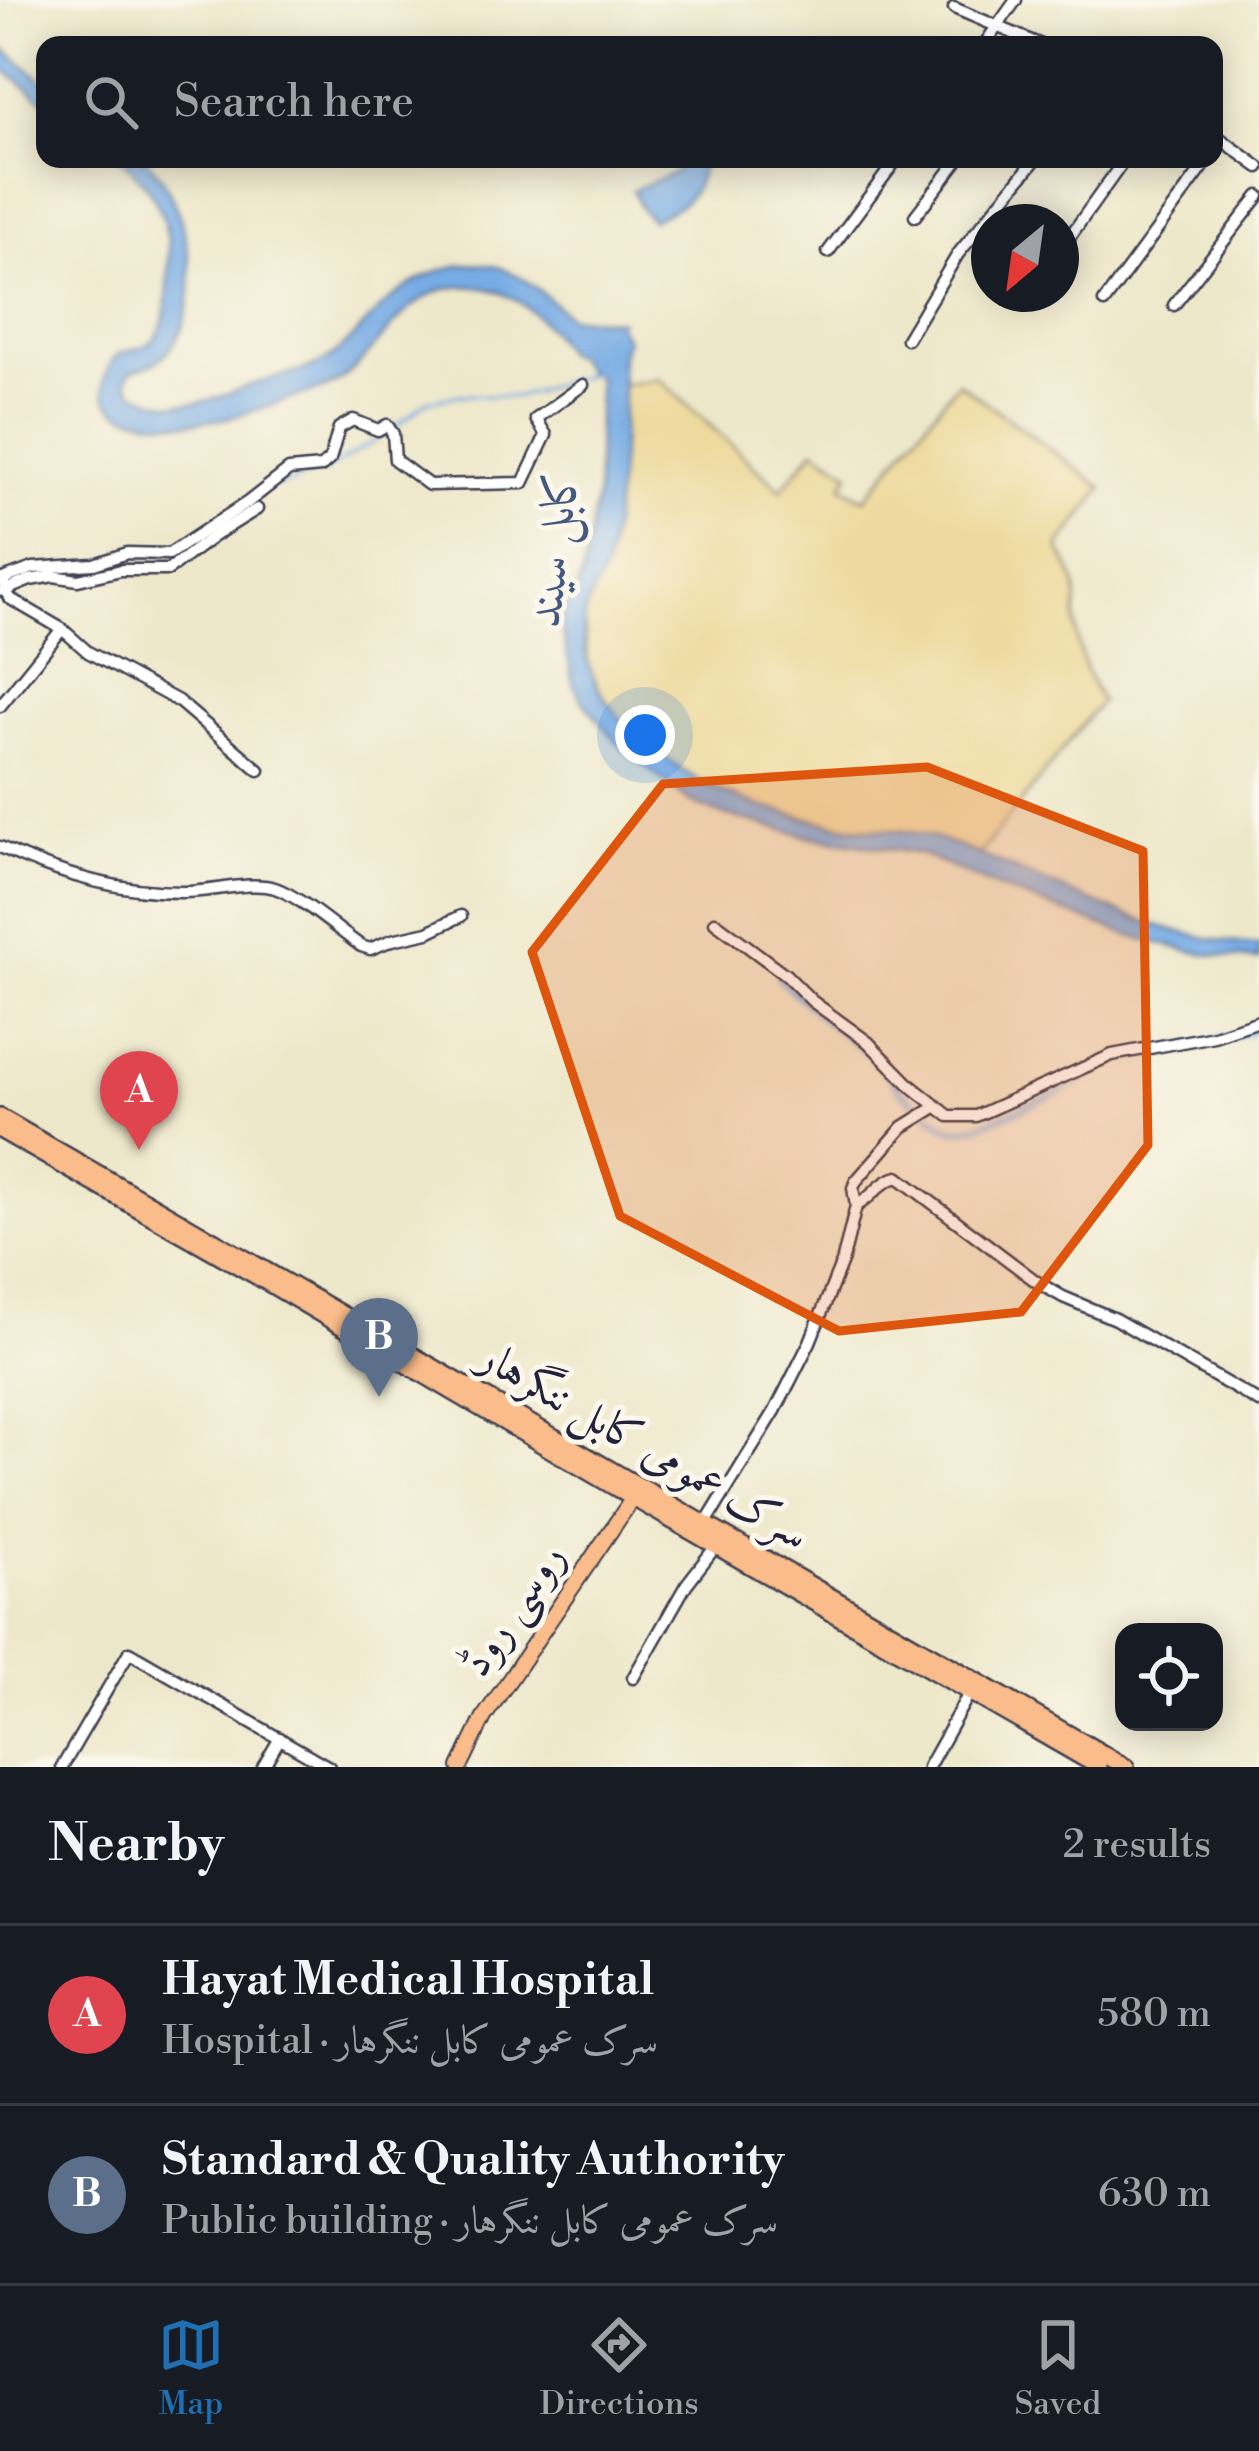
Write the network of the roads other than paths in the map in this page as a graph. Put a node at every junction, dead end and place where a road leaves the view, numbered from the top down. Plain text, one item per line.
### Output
1 (1016, 0) edge
2 (954, 8) dead end
3 (999, 25) junction
4 (991, 36) edge
5 (1022, 36) edge
6 (1223, 140) edge
7 (1259, 166) edge
8 (890, 168) edge
9 (952, 168) edge
10 (1029, 168) edge
11 (1119, 168) edge
12 (1203, 168) edge
13 (1259, 196) edge
14 (915, 216) dead end
15 (1079, 224) edge
16 (828, 252) dead end
17 (1104, 302) dead end
18 (1174, 305) dead end
19 (907, 339) dead end
20 (583, 385) dead end
21 (256, 508) dead end
22 (3, 591) edge
23 (62, 629) junction
24 (0, 706) edge
25 (259, 770) dead end
26 (0, 847) edge
27 (461, 916) dead end
28 (715, 922) dead end
29 (1259, 1021) edge
30 (937, 1106) junction
31 (0, 1117) edge
32 (0, 1130) edge
33 (66, 1161) junction
34 (855, 1201) junction
35 (186, 1230) junction
36 (1259, 1402) edge
37 (633, 1498) junction
38 (706, 1523) junction
39 (716, 1546) junction
40 (872, 1627) junction
41 (633, 1678) dead end
42 (970, 1692) junction
43 (280, 1738) junction
44 (62, 1767) edge
45 (263, 1767) edge
46 (329, 1767) edge
47 (460, 1767) edge
48 (928, 1767) edge
49 (1099, 1767) edge
50 (1126, 1767) edge

1 - 3 street
2 - 3 street
3 - 4 street
3 - 5 street
6 - 7 street
8 - 16 street
9 - 14 street
10 - 19 street
11 - 15 street
12 - 17 street
13 - 18 street
20 - 22 street
21 - 22 street
22 - 23 street
23 - 24 street
23 - 25 street
26 - 27 street
28 - 30 street
29 - 30 street
30 - 34 street
31 - 33 highway, سرک عمومی کابل ننگرهار
32 - 33 highway, سرک عمومی کابل ننگرهار
33 - 35 highway, سرک عمومی کابل ننگرهار
34 - 36 street
34 - 38 street
35 - 37 highway, سرک عمومی کابل ننگرهار
35 - 38 highway, سرک عمومی کابل ننگرهار
37 - 39 highway, سرک عمومی کابل ننگرهار
37 - 47 main road, روسی روڈ
38 - 40 highway, سرک عمومی کابل ننگرهار
39 - 40 highway, سرک عمومی کابل ننگرهار
39 - 41 street
40 - 42 highway, سرک عمومی کابل ننگرهار
40 - 50 highway, سرک عمومی کابل ننگرهار
42 - 48 street
42 - 49 highway, سرک عمومی کابل ننگرهار
43 - 44 street
43 - 45 street
43 - 46 street

